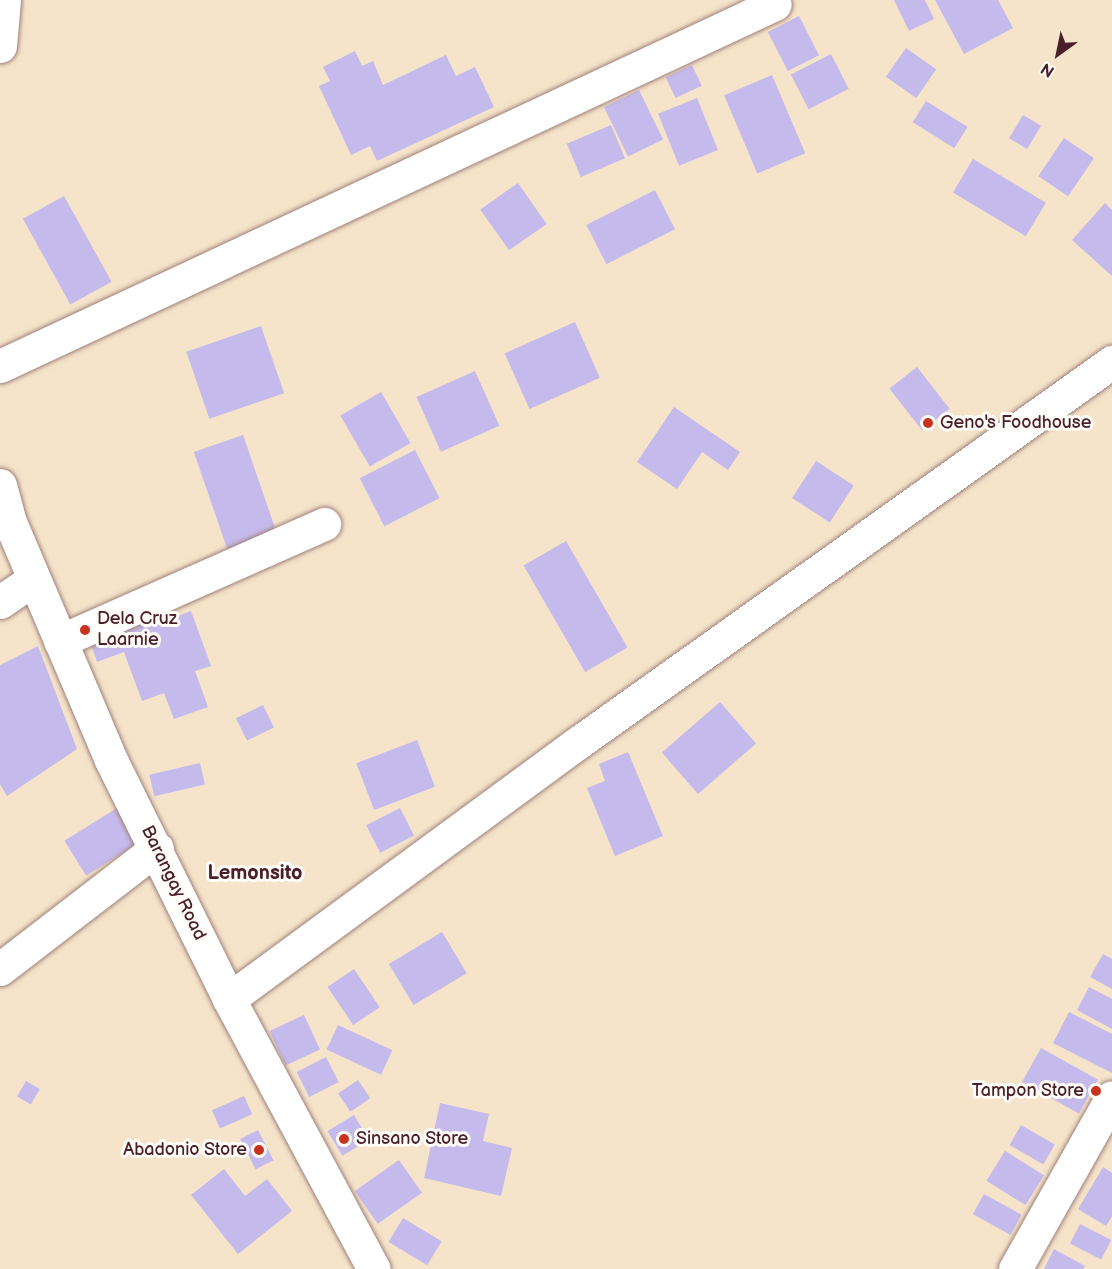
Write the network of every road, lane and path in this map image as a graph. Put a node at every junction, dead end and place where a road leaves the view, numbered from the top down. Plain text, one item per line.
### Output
1 (4, 0) edge
2 (775, 3) dead end
3 (0, 46) edge
4 (1112, 362) edge
5 (0, 366) edge
6 (0, 485) edge
7 (324, 524) dead end
8 (33, 580) junction
9 (0, 602) edge
10 (60, 641) junction
11 (157, 848) junction
12 (0, 969) edge
13 (229, 999) junction
14 (1112, 1096) edge
15 (1101, 1144) edge
16 (374, 1269) edge
17 (1015, 1269) edge

1 - 3 street
2 - 5 street
4 - 13 street
6 - 8 street, Barangay Road
7 - 10 street
8 - 9 street
8 - 10 street, Barangay Road
10 - 11 street, Barangay Road
11 - 12 street
11 - 13 street, Barangay Road
13 - 16 street, Barangay Road
14 - 15 street
15 - 17 street

